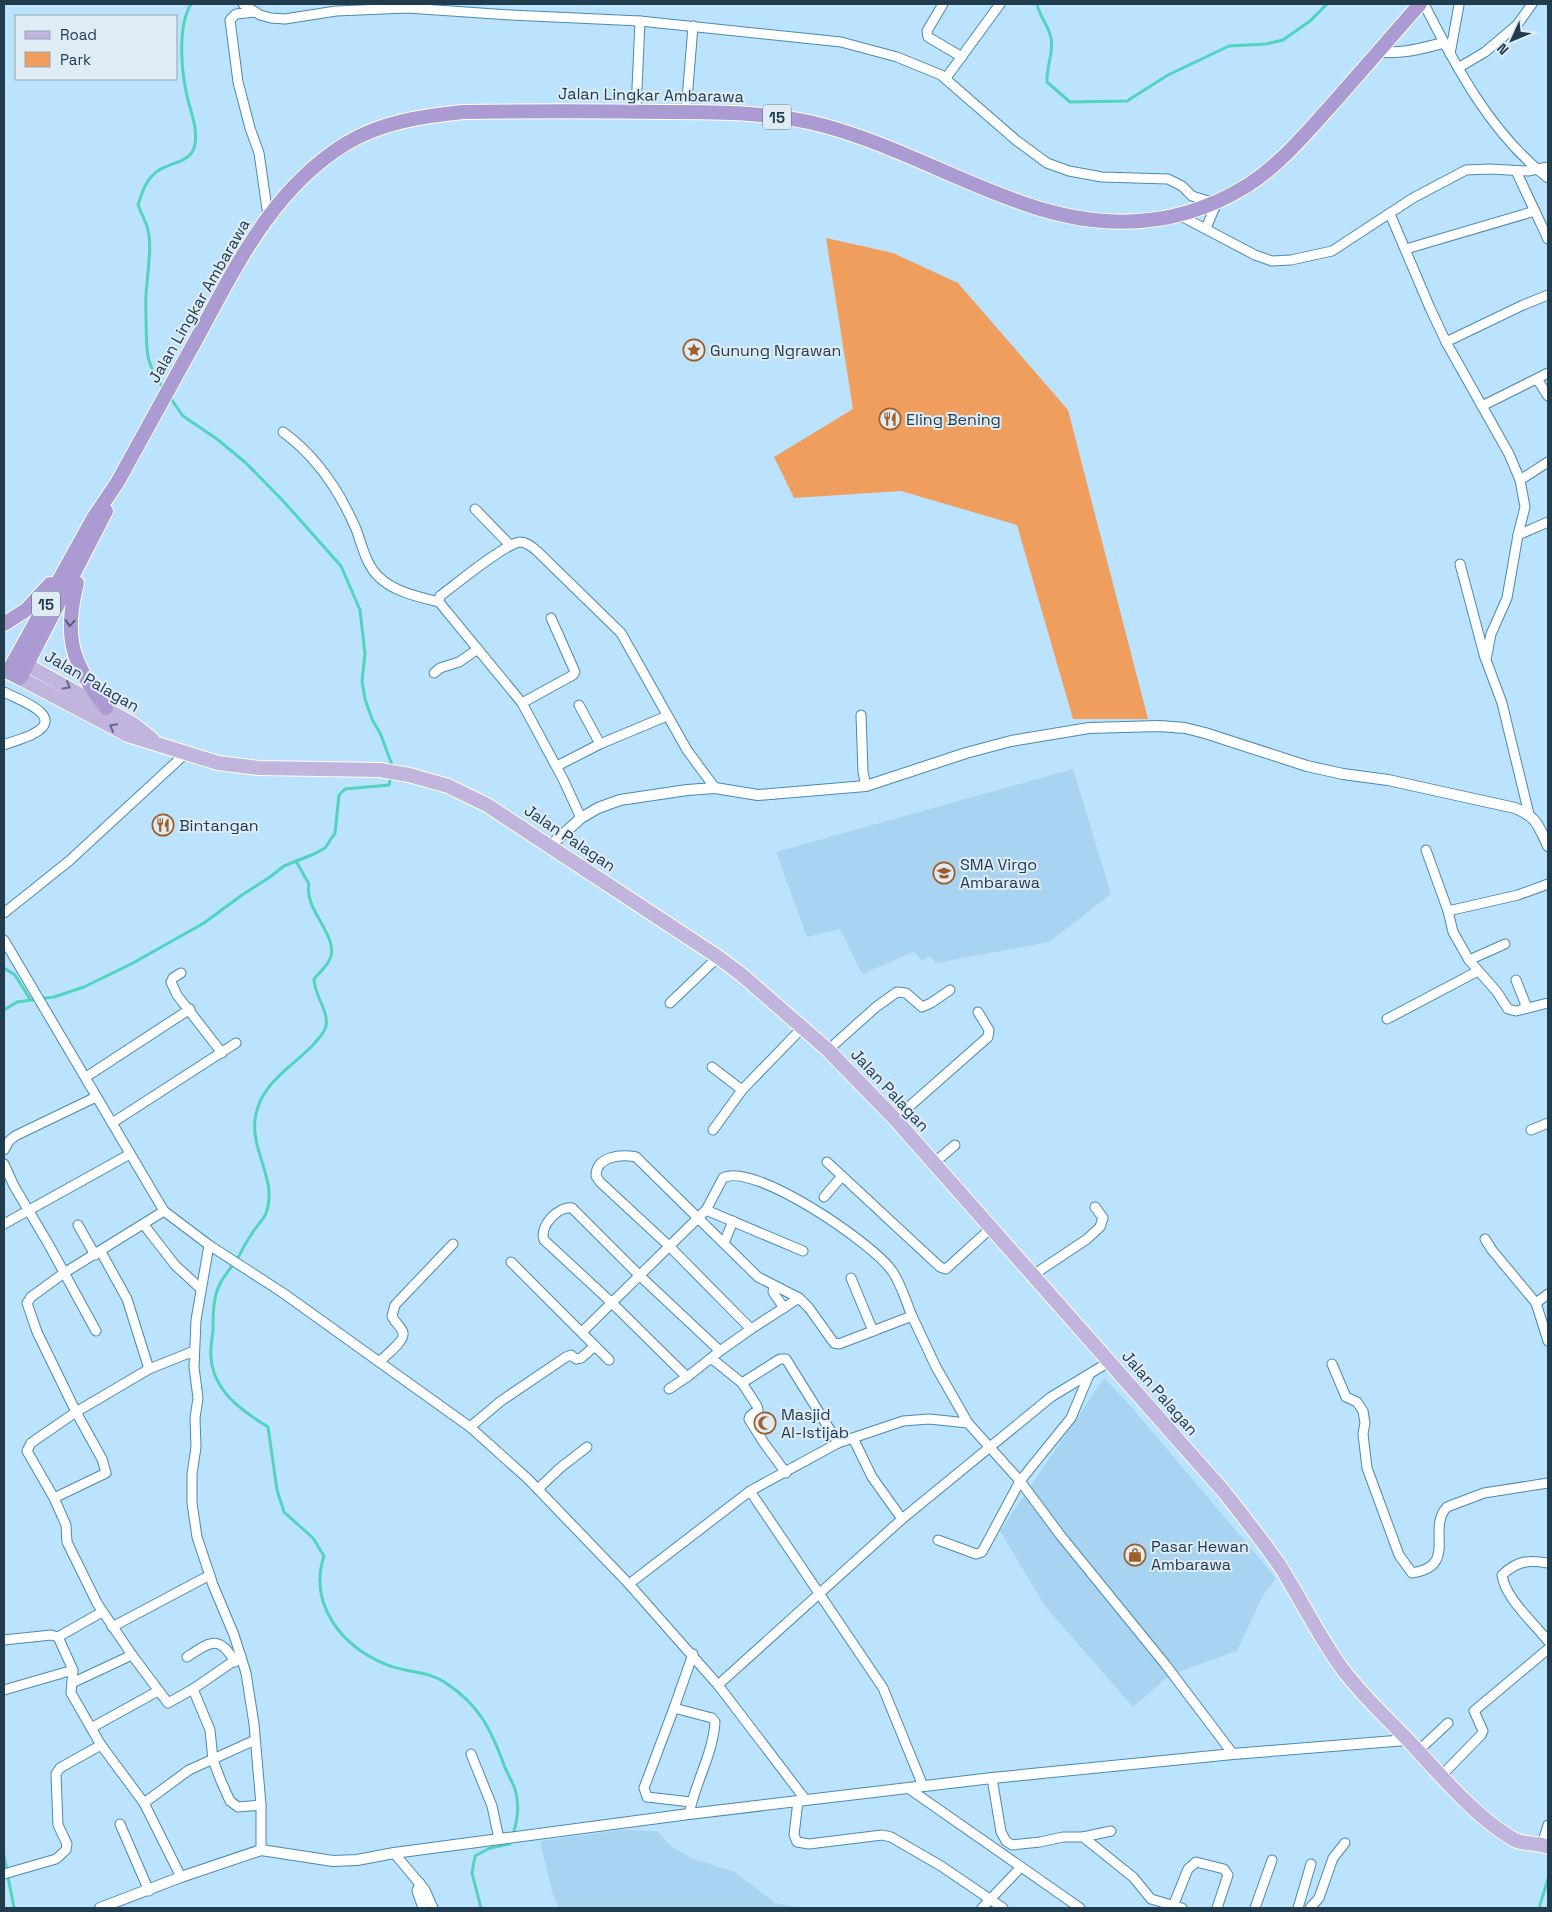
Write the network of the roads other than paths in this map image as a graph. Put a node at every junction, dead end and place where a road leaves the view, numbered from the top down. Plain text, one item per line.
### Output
1 (243, 4) edge
2 (943, 4) edge
3 (1000, 4) edge
4 (1422, 4) edge
5 (1532, 4) edge
6 (1458, 5) dead end
7 (255, 12) junction
8 (640, 21) junction
9 (693, 26) junction
10 (1443, 43) junction
11 (1378, 51) junction
12 (1450, 54) junction
13 (962, 57) junction
14 (1458, 68) junction
15 (946, 78) junction
16 (636, 111) junction
17 (686, 112) junction
18 (1548, 167) edge
19 (1538, 170) junction
20 (1516, 171) junction
21 (1548, 178) edge
22 (1192, 196) junction
23 (1216, 202) junction
24 (1535, 211) junction
25 (1390, 214) junction
26 (1179, 215) junction
27 (268, 216) junction
28 (1206, 228) junction
29 (1548, 240) edge
30 (1406, 249) junction
31 (1548, 295) edge
32 (1446, 342) junction
33 (1548, 373) edge
34 (1537, 379) junction
35 (1548, 396) edge
36 (1482, 406) junction
37 (283, 432) dead end
38 (1548, 462) edge
39 (1520, 480) junction
40 (475, 509) dead end
41 (1548, 522) edge
42 (1518, 535) junction
43 (510, 545) junction
44 (79, 554) junction
45 (1460, 564) dead end
46 (439, 602) junction
47 (550, 618) dead end
48 (4, 624) edge
49 (478, 649) junction
50 (16, 659) edge
51 (1486, 660) junction
52 (11, 673) edge
53 (434, 673) dead end
54 (4, 692) edge
55 (522, 703) junction
56 (579, 705) dead end
57 (106, 708) junction
58 (861, 715) dead end
59 (667, 716) junction
60 (159, 744) junction
61 (600, 744) junction
62 (4, 745) edge
63 (184, 754) junction
64 (557, 766) junction
65 (866, 786) junction
66 (715, 788) junction
67 (1529, 814) junction
68 (581, 818) junction
69 (550, 845) junction
70 (1548, 846) edge
71 (1426, 850) dead end
72 (1548, 884) edge
73 (1448, 911) junction
74 (4, 913) edge
75 (4, 940) edge
76 (1505, 944) dead end
77 (718, 957) junction
78 (1469, 960) junction
79 (1478, 972) junction
80 (180, 973) dead end
81 (1516, 980) dead end
82 (950, 990) dead end
83 (670, 1003) dead end
84 (1548, 1003) edge
85 (1527, 1008) junction
86 (190, 1010) junction
87 (978, 1012) dead end
88 (1387, 1019) dead end
89 (803, 1027) junction
90 (236, 1043) dead end
91 (828, 1050) junction
92 (222, 1052) junction
93 (712, 1067) dead end
94 (86, 1077) junction
95 (742, 1090) junction
96 (96, 1097) junction
97 (895, 1120) junction
98 (112, 1122) junction
99 (1548, 1123) edge
100 (714, 1130) dead end
101 (1531, 1130) dead end
102 (954, 1145) dead end
103 (4, 1150) edge
104 (130, 1154) junction
105 (827, 1162) dead end
106 (934, 1163) junction
107 (4, 1164) edge
108 (842, 1176) junction
109 (824, 1197) dead end
110 (1095, 1207) dead end
111 (706, 1210) junction
112 (28, 1211) junction
113 (164, 1211) junction
114 (698, 1218) junction
115 (733, 1221) junction
116 (4, 1224) edge
117 (78, 1225) dead end
118 (144, 1225) junction
119 (992, 1228) junction
120 (1485, 1239) dead end
121 (724, 1243) junction
122 (453, 1244) dead end
123 (209, 1245) junction
124 (669, 1246) junction
125 (803, 1251) dead end
126 (98, 1253) junction
127 (511, 1262) dead end
128 (64, 1273) junction
129 (639, 1275) junction
130 (1033, 1275) junction
131 (851, 1278) dead end
132 (774, 1286) junction
133 (200, 1289) junction
134 (1548, 1294) edge
135 (799, 1298) junction
136 (611, 1302) junction
137 (1536, 1303) junction
138 (784, 1308) junction
139 (912, 1316) junction
140 (751, 1329) junction
141 (96, 1331) dead end
142 (873, 1331) junction
143 (582, 1332) junction
144 (1548, 1341) edge
145 (594, 1346) junction
146 (194, 1351) junction
147 (720, 1351) junction
148 (711, 1358) junction
149 (608, 1360) dead end
150 (379, 1362) junction
151 (1109, 1362) junction
152 (1332, 1364) dead end
153 (150, 1369) junction
154 (1089, 1375) junction
155 (687, 1377) junction
156 (742, 1383) junction
157 (669, 1389) dead end
158 (76, 1412) junction
159 (968, 1424) junction
160 (470, 1427) junction
161 (854, 1438) junction
162 (838, 1444) junction
163 (587, 1447) dead end
164 (990, 1448) junction
165 (786, 1472) junction
166 (1020, 1482) junction
167 (1548, 1483) edge
168 (538, 1489) junction
169 (750, 1491) junction
170 (54, 1498) junction
171 (902, 1519) junction
172 (938, 1540) dead end
173 (1548, 1563) edge
174 (210, 1575) junction
175 (629, 1584) junction
176 (819, 1595) junction
177 (102, 1612) junction
178 (112, 1627) junction
179 (58, 1637) junction
180 (4, 1640) edge
181 (1548, 1641) edge
182 (1548, 1649) edge
183 (693, 1654) junction
184 (132, 1655) junction
185 (186, 1657) dead end
186 (238, 1659) junction
187 (72, 1670) junction
188 (72, 1683) junction
189 (718, 1685) junction
190 (194, 1689) junction
191 (4, 1690) edge
192 (158, 1690) junction
193 (674, 1708) junction
194 (1448, 1723) dead end
195 (91, 1728) junction
196 (255, 1740) junction
197 (1407, 1740) junction
198 (101, 1745) junction
199 (1418, 1751) junction
200 (471, 1754) dead end
201 (1233, 1754) junction
202 (213, 1760) junction
203 (1441, 1776) junction
204 (992, 1778) junction
205 (923, 1786) junction
206 (908, 1788) junction
207 (802, 1800) junction
208 (691, 1802) junction
209 (144, 1803) junction
210 (261, 1805) junction
211 (688, 1814) junction
212 (120, 1824) dead end
213 (1548, 1825) edge
214 (1111, 1831) dead end
215 (1083, 1837) junction
216 (508, 1838) junction
217 (1345, 1843) dead end
218 (1545, 1846) edge
219 (261, 1850) junction
220 (394, 1853) junction
221 (1272, 1860) dead end
222 (1311, 1864) dead end
223 (1022, 1867) junction
224 (8, 1874) edge
225 (181, 1877) junction
226 (420, 1883) junction
227 (149, 1891) junction
228 (991, 1899) junction
229 (1177, 1907) edge
230 (100, 1908) edge
231 (423, 1908) edge
232 (433, 1908) edge
233 (982, 1908) edge
234 (1003, 1908) edge
235 (1080, 1908) edge
236 (1217, 1908) edge
237 (1255, 1908) edge
238 (1298, 1908) edge
239 (1310, 1908) edge

1 - 7 street
2 - 13 street
3 - 13 street
4 - 10 street
4 - 11 highway, Jalan Lingkar Ambarawa / 15
5 - 14 street
6 - 12 street
7 - 8 street
7 - 27 street
8 - 9 street
8 - 16 street
9 - 15 street
9 - 17 street
10 - 11 street
10 - 12 street
11 - 23 highway, Jalan Lingkar Ambarawa / 15
12 - 14 street
13 - 15 street
14 - 19 street
15 - 22 street
16 - 17 highway, Jalan Lingkar Ambarawa / 15
16 - 27 highway, Jalan Lingkar Ambarawa / 15
17 - 26 highway, Jalan Lingkar Ambarawa / 15
18 - 19 street
19 - 20 street
19 - 21 street
20 - 24 street
20 - 25 street
22 - 23 street
22 - 26 street
23 - 26 highway, Jalan Lingkar Ambarawa / 15
23 - 28 street
24 - 29 street
24 - 30 street
25 - 28 street
25 - 30 street
26 - 28 street
27 - 44 highway, Jalan Lingkar Ambarawa / 15
30 - 32 street
31 - 32 street
32 - 36 street
33 - 34 street
34 - 35 street
34 - 36 street
36 - 39 street
37 - 46 street
38 - 39 street
39 - 42 street
40 - 43 street
41 - 42 street
42 - 51 street
43 - 46 street
43 - 59 street
44 - 48 highway, 15
44 - 50 highway, Jalan Lingkar Ambarawa / 15
44 -> 57 highway
45 - 51 street
46 - 49 street
47 - 55 street
49 - 53 street
49 - 55 street
50 - 52 highway, Jalan Lingkar Ambarawa / 15
50 -> 57 main road, Jalan Palagan
51 - 67 street
60 -> 52 main road, Jalan Palagan
54 - 62 street
55 - 64 street
56 - 61 street
57 - 60 main road, Jalan Palagan
58 - 65 street
59 - 61 street
59 - 66 street
60 - 63 main road, Jalan Palagan
61 - 64 street
63 - 69 main road, Jalan Palagan
63 - 74 street
64 - 68 street
65 - 66 street
65 - 67 street
66 - 68 street
67 - 70 street
68 - 69 street
69 - 77 main road, Jalan Palagan
71 - 73 street
72 - 73 street
73 - 78 street
75 - 94 street
76 - 78 street
77 - 83 street
77 - 89 main road, Jalan Palagan
78 - 79 street
79 - 85 street
79 - 88 street
80 - 86 street
81 - 85 street
82 - 91 street
84 - 85 street
86 - 92 street
86 - 94 street
87 - 97 street
89 - 91 main road, Jalan Palagan
89 - 95 street
90 - 92 street
91 - 97 main road, Jalan Palagan
92 - 98 street
93 - 95 street
94 - 96 street
95 - 100 street
96 - 98 street
96 - 103 street
97 - 106 main road, Jalan Palagan
98 - 104 street
99 - 101 street
102 - 106 street
104 - 112 street
104 - 113 street
105 - 108 street
106 - 119 main road, Jalan Palagan
107 - 112 street
108 - 109 street
108 - 119 street
110 - 130 street
111 - 114 street
111 - 115 street
111 - 139 street
112 - 116 street
112 - 128 street
113 - 118 street
113 - 123 street
114 - 121 street
114 - 124 street
114 - 124 street
115 - 121 street
115 - 125 street
117 - 126 street
118 - 126 street
118 - 133 street
119 - 130 main road, Jalan Palagan
120 - 137 street
121 - 132 street
122 - 150 street
123 - 133 street
123 - 150 street
124 - 129 street
124 - 140 street
126 - 128 street
126 - 153 street
127 - 143 street
128 - 141 street
128 - 158 street
129 - 136 street
129 - 136 street
129 - 147 street
130 - 151 main road, Jalan Palagan
131 - 142 street
132 - 135 street
132 - 138 street
133 - 146 street
134 - 137 street
135 - 138 street
135 - 142 street
136 - 143 street
136 - 155 street
137 - 144 street
138 - 140 street
139 - 142 street
139 - 159 street
140 - 147 street
143 - 145 street
145 - 149 street
145 - 160 street
146 - 153 street
146 - 174 street
147 - 148 street
148 - 155 street
148 - 156 street
150 - 160 street
151 - 154 street
151 - 197 main road, Jalan Palagan
152 - 167 street
153 - 158 street
154 - 164 street
154 - 166 street
155 - 157 street
156 - 162 street
156 - 165 street
158 - 170 street
158 - 170 street
159 - 161 street
159 - 164 street
160 - 168 street
161 - 162 street
161 - 171 street
162 - 165 street
163 - 168 street
164 - 166 street
164 - 171 street
165 - 169 street
166 - 172 street
166 - 201 street
168 - 175 street
169 - 175 street
169 - 176 street
170 - 177 street
171 - 176 street
173 - 181 street
174 - 178 street
174 - 186 street
175 - 183 street
176 - 189 street
176 - 205 street
177 - 178 street
177 - 179 street
178 - 184 street
179 - 180 street
179 - 187 street
182 - 203 street
183 - 189 street
183 - 193 street
184 - 188 street
184 - 192 street
185 - 186 street
186 - 190 street
186 - 196 street
187 - 188 street
187 - 191 street
188 - 195 street
189 - 207 street
190 - 192 street
190 - 202 street
192 - 195 street
193 - 208 street
193 - 208 street
194 - 199 street
195 - 198 street
196 - 202 street
196 - 210 street
197 - 199 main road, Jalan Palagan
197 - 201 street
198 - 209 street
198 - 224 street
199 - 203 main road, Jalan Palagan
200 - 216 street
201 - 204 street
202 - 209 street
202 - 210 street
203 - 218 main road, Jalan Palagan
204 - 205 street
204 - 215 street
205 - 206 street
206 - 207 street
206 - 223 street
207 - 211 street
207 - 228 street
208 - 211 street
209 - 225 street
210 - 219 street
211 - 216 street
212 - 227 street
213 - 218 street
214 - 215 street
215 - 229 street
216 - 220 street
217 - 239 street
219 - 220 street
219 - 225 street
220 - 226 street
221 - 237 street
222 - 238 street
223 - 228 street
223 - 235 street
225 - 227 street
226 - 231 street
226 - 232 street
227 - 230 street
228 - 233 street
228 - 234 street
229 - 236 street

